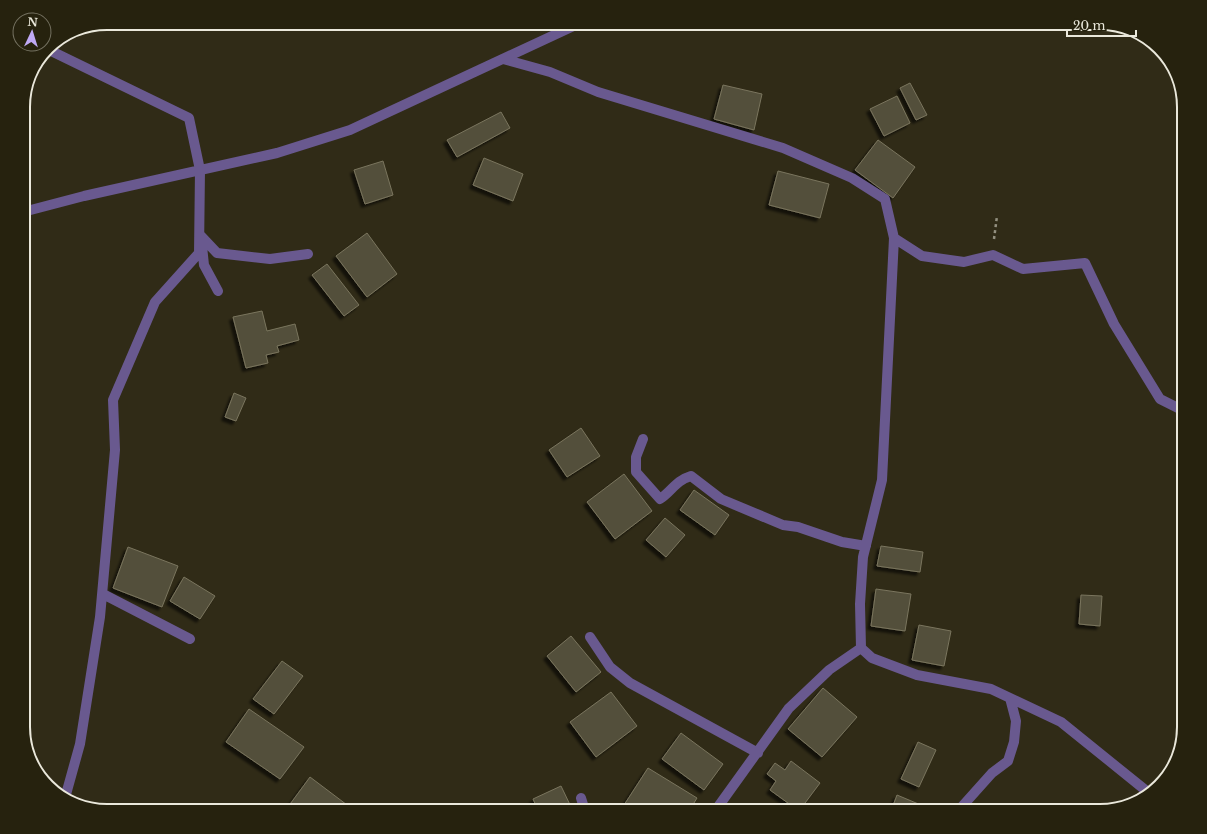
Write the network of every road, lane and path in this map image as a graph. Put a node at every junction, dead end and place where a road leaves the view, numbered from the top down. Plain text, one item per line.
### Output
1 (565, 30) edge
2 (54, 52) edge
3 (503, 59) junction
4 (200, 170) junction
5 (30, 210) edge
6 (997, 216) dead end
7 (200, 234) junction
8 (894, 238) junction
9 (308, 254) dead end
10 (992, 255) junction
11 (218, 291) dead end
12 (1177, 408) edge
13 (643, 439) dead end
14 (866, 546) junction
15 (103, 594) junction
16 (590, 637) dead end
17 (190, 639) dead end
18 (862, 648) junction
19 (1010, 698) junction
20 (758, 753) junction
21 (1145, 790) edge
22 (67, 793) edge
23 (581, 798) dead end
24 (583, 804) edge
25 (720, 804) edge
26 (964, 804) edge

1 - 3 street
2 - 4 street
3 - 4 street
3 - 8 street
4 - 5 street
4 - 7 street
6 - 10 path
7 - 9 street
7 - 11 street
7 - 15 street
8 - 10 street
8 - 14 street
10 - 12 street
13 - 14 street
14 - 18 street
15 - 17 street
15 - 22 street
16 - 20 street
18 - 19 street
18 - 20 street
19 - 21 street
19 - 26 street
20 - 25 street
23 - 24 street

